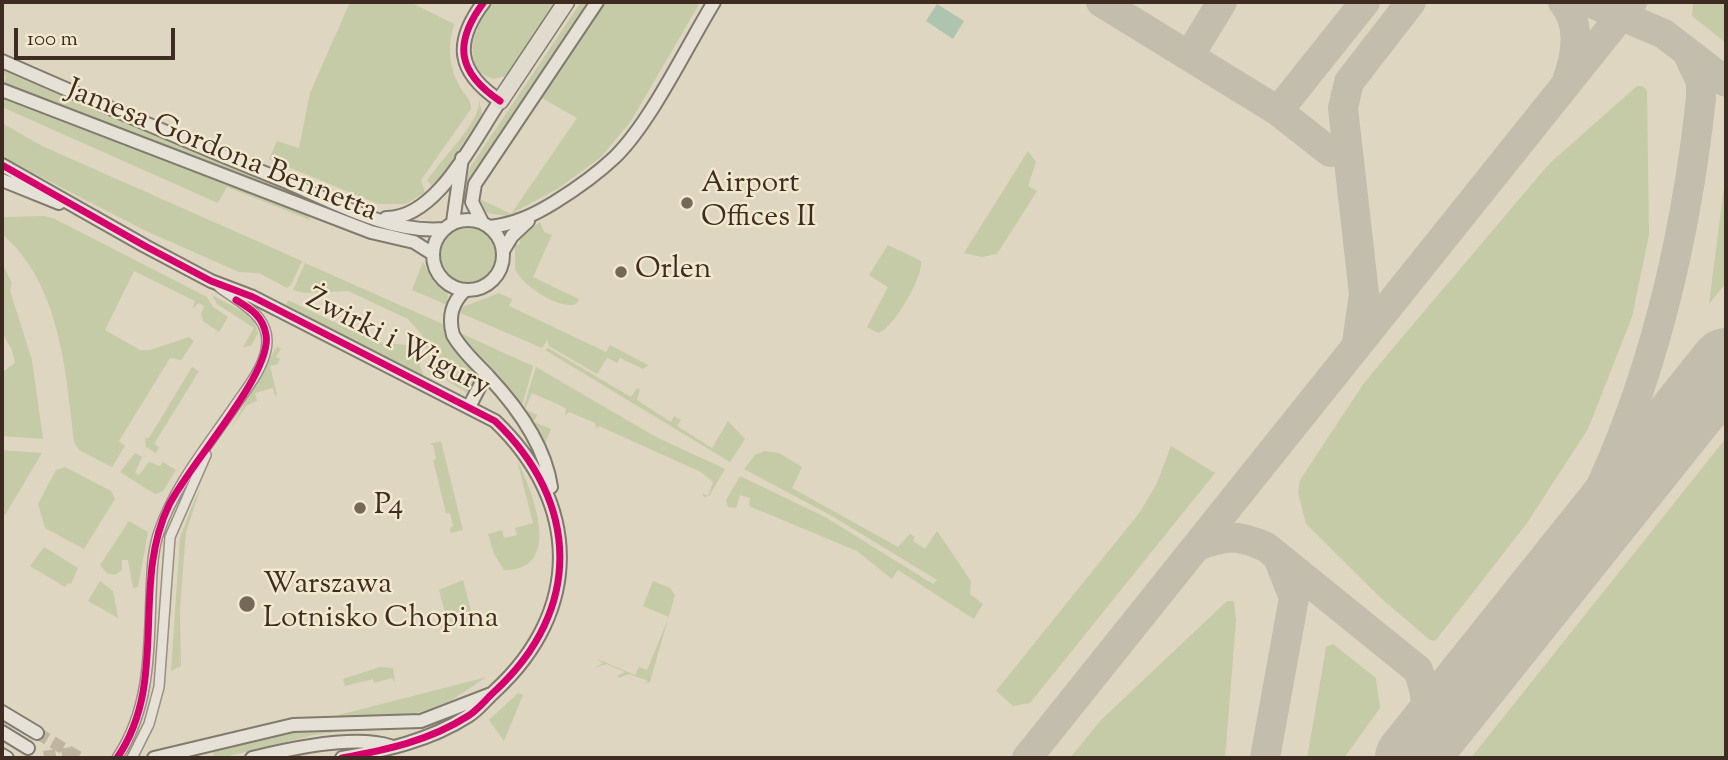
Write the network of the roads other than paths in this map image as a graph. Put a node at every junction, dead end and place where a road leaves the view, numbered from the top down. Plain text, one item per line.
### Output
1 (484, 2) edge
2 (566, 2) edge
3 (597, 2) edge
4 (714, 2) edge
5 (2, 61) edge
6 (2, 90) edge
7 (500, 101) junction
8 (461, 158) junction
9 (2, 166) edge
10 (2, 180) edge
11 (537, 214) junction
12 (91, 217) junction
13 (376, 218) junction
14 (486, 224) junction
15 (449, 226) junction
16 (503, 251) junction
17 (433, 254) junction
18 (211, 281) junction
19 (465, 290) junction
20 (486, 374) junction
21 (469, 407) junction
22 (218, 430) junction
23 (552, 501) junction
24 (492, 694) junction
25 (2, 712) edge
26 (2, 732) edge
27 (37, 733) tunnel mouth
28 (394, 747) junction
29 (28, 748) dead end
30 (2, 755) edge
31 (7, 758) edge
32 (117, 758) edge
33 (132, 758) edge
34 (154, 758) edge
35 (252, 758) edge
36 (342, 758) edge

1 - 7 street
2 - 7 highway
3 - 14 street
4 - 11 street
5 - 13 street, Jamesa Gordona Bennetta
6 - 17 street, Jamesa Gordona Bennetta
7 - 8 street
8 - 13 street
8 - 15 street
9 - 12 street, Żwirki i Wigury
10 - 12 street
11 - 14 street
11 - 16 street
12 - 18 street, Żwirki i Wigury
13 - 15 street, Jamesa Gordona Bennetta
14 - 15 street
14 - 16 street
15 - 17 street
16 - 19 street
17 - 19 street
18 - 21 street, Żwirki i Wigury
18 - 22 street
19 - 20 street
20 - 21 street
20 - 23 street
21 - 23 street, Żwirki i Wigury
22 - 32 street
22 - 33 street
23 - 24 street, Żwirki i Wigury
24 - 28 street, Żwirki i Wigury
24 - 34 street, Żwirki i Wigury
25 - 27 street
26 - 29 street
28 - 35 street, Żwirki i Wigury
28 - 36 street, Żwirki i Wigury
30 - 31 street

